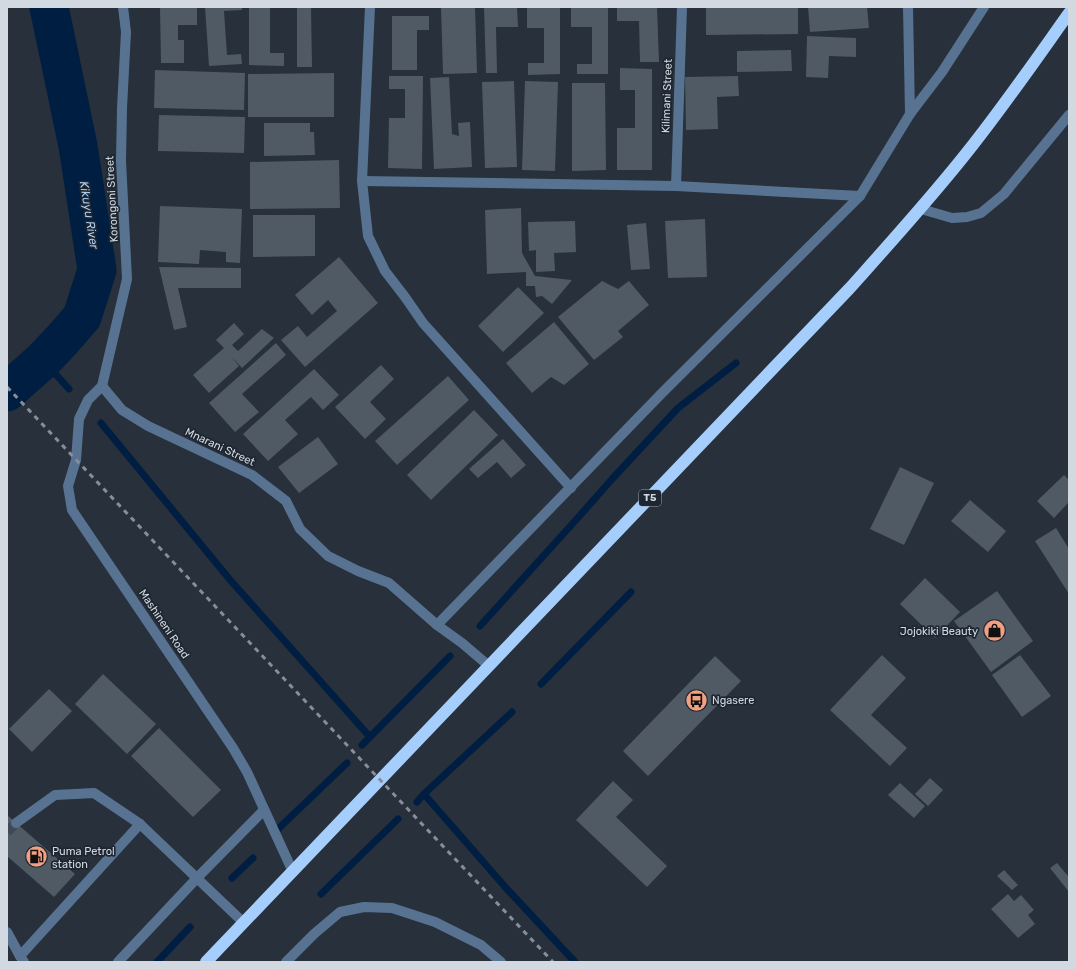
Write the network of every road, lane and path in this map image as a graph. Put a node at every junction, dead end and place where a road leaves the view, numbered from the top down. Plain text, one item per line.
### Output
1 (123, 7) edge
2 (370, 7) edge
3 (682, 7) edge
4 (908, 7) edge
5 (984, 7) edge
6 (1069, 13) edge
7 (910, 114) junction
8 (1069, 115) edge
9 (362, 181) junction
10 (676, 186) junction
11 (860, 196) junction
12 (921, 209) junction
13 (102, 386) junction
14 (570, 488) junction
15 (437, 625) junction
16 (489, 666) junction
17 (264, 810) junction
18 (16, 823) tunnel mouth
19 (140, 824) junction
20 (293, 872) junction
21 (197, 878) junction
22 (244, 922) junction
23 (7, 932) edge
24 (22, 959) edge
25 (118, 962) edge
26 (206, 962) edge
27 (286, 962) edge
28 (501, 962) edge

1 - 13 street, Korongoni Street
2 - 9 street
3 - 10 street, Kilimani Street
4 - 7 street
5 - 7 street
6 - 12 highway, T5
7 - 11 street
8 - 12 street
9 - 10 street
9 - 14 street
10 - 11 street
11 - 14 street
12 - 16 highway, T5
13 - 15 street, Mnarani Street
13 - 17 street, Mashineni Road
14 - 15 street
15 - 16 street, Mnarani Street
16 - 20 highway, T5
17 - 20 street, Mashineni Road
17 - 21 street
18 - 19 street
19 - 21 street
19 - 24 street
20 - 22 highway, T5
21 - 22 street
21 - 25 street
22 - 26 highway, T5
23 - 24 street
27 - 28 street

